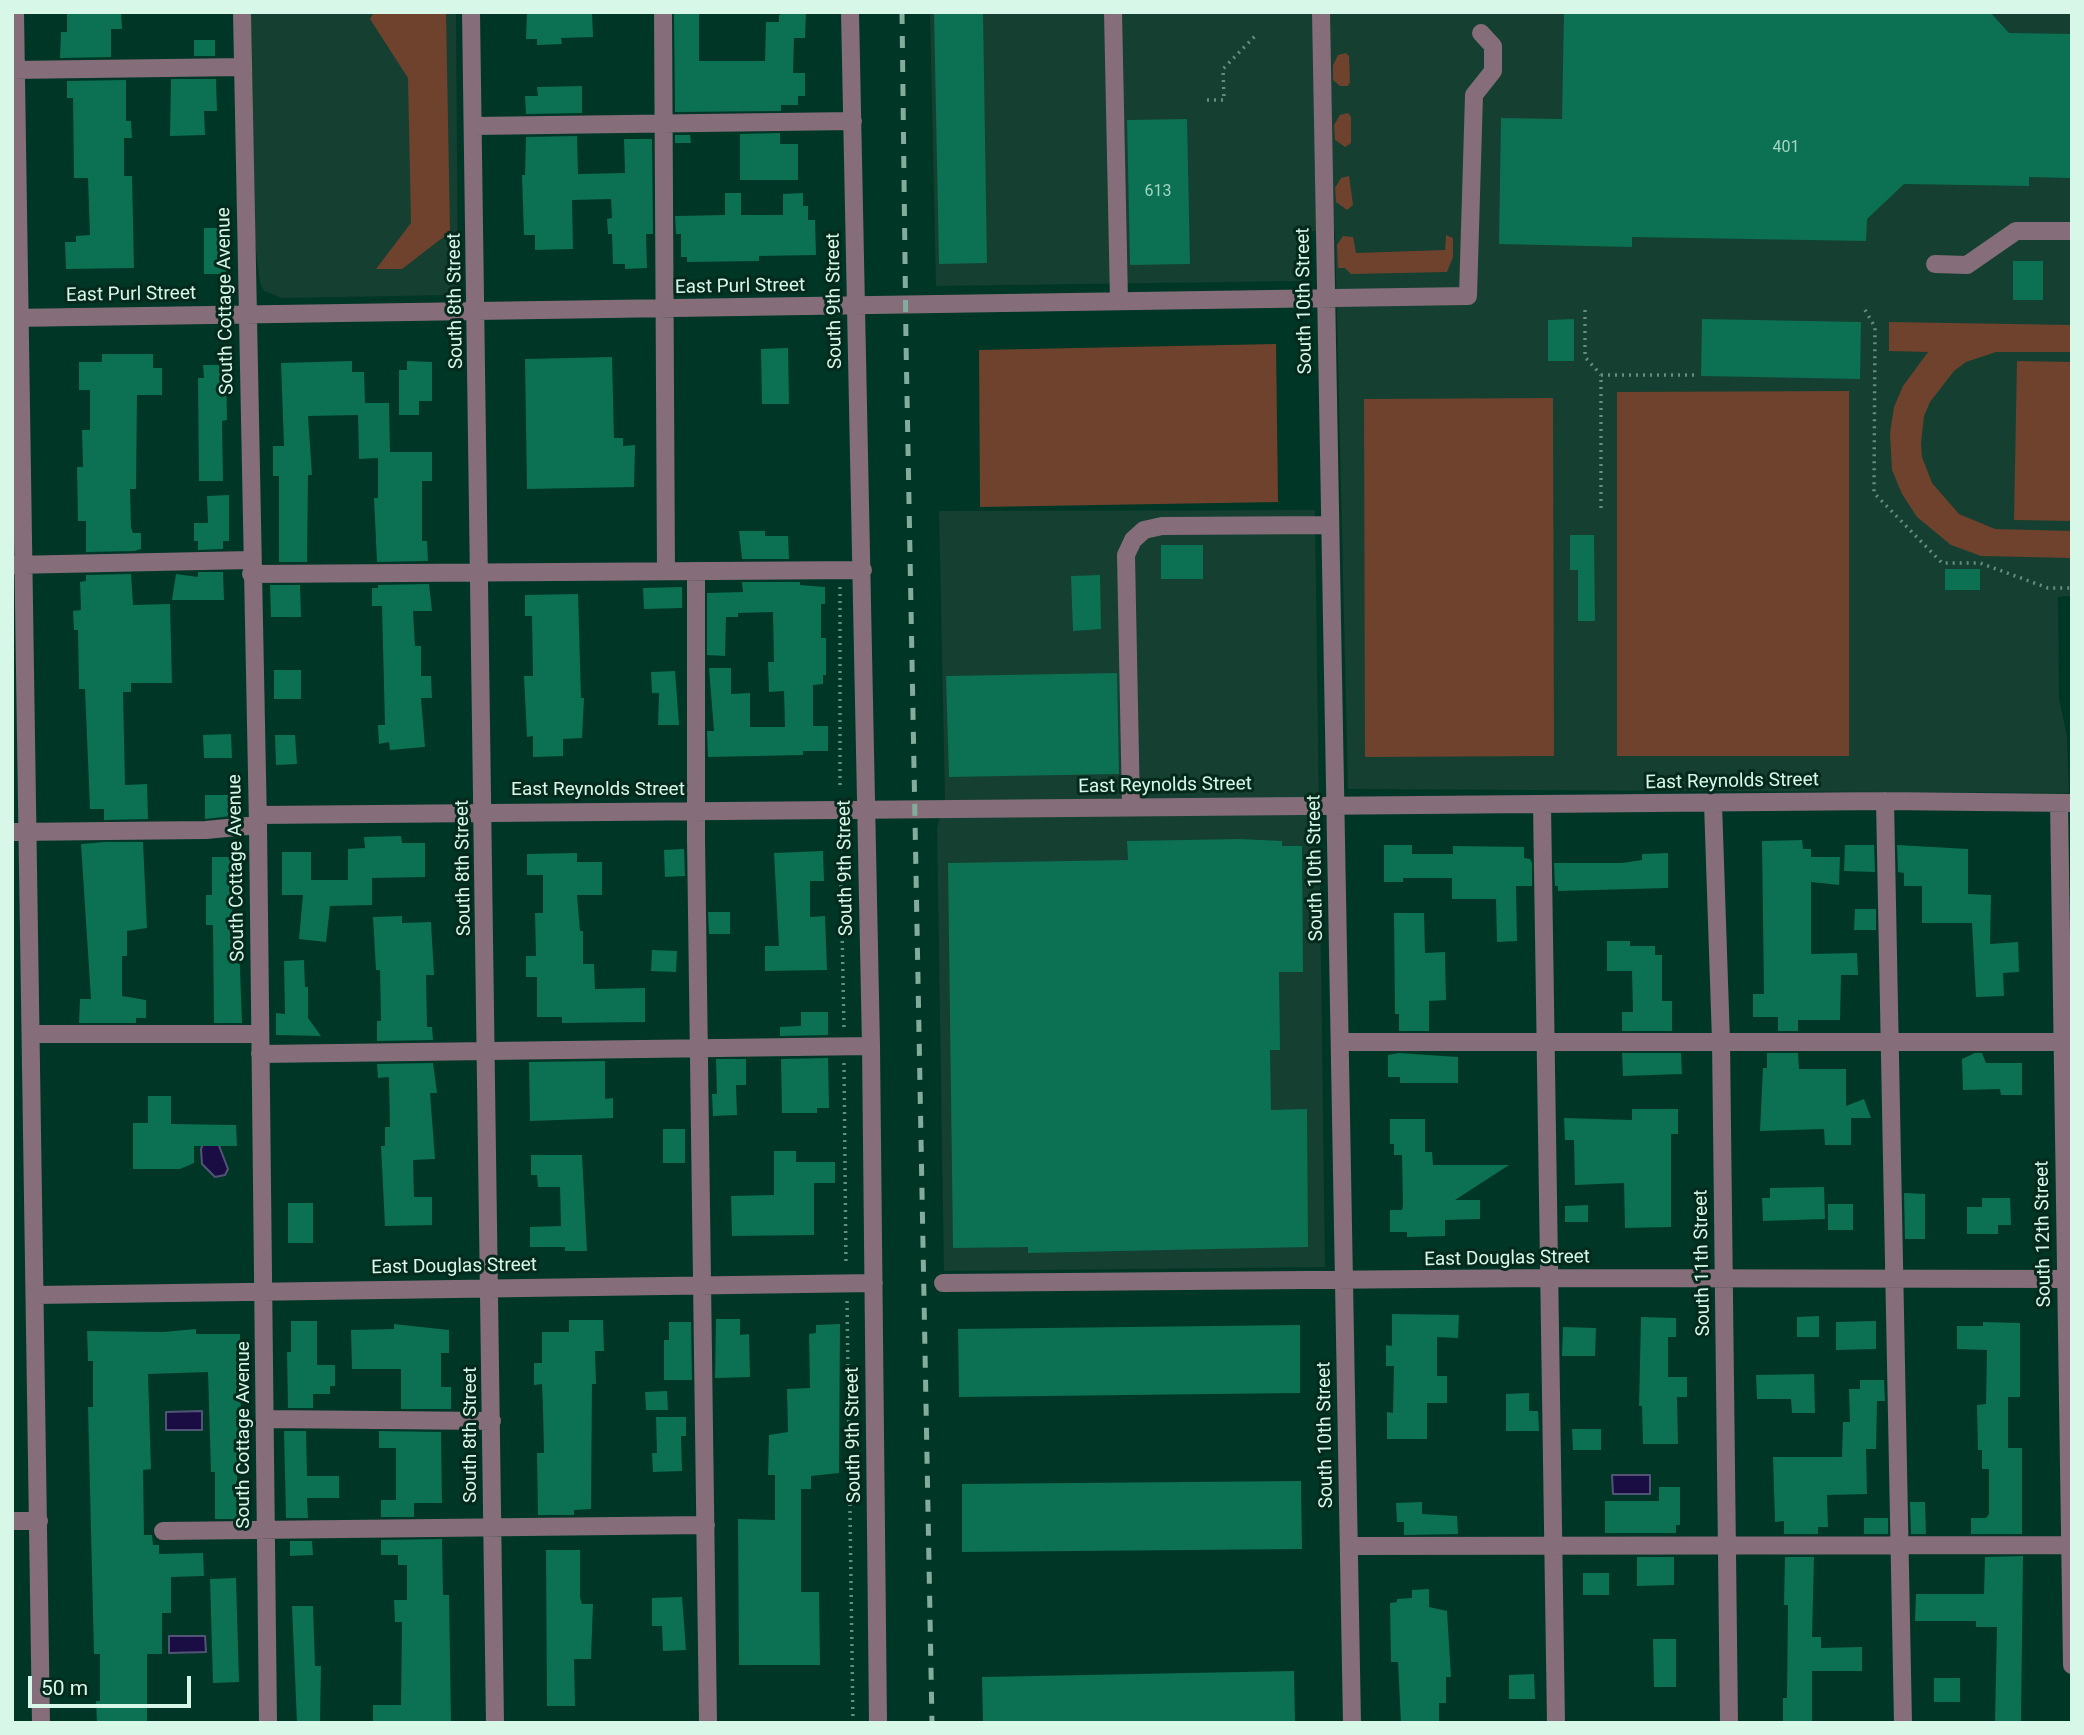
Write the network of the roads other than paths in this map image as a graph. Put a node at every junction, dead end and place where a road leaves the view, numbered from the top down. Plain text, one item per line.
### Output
1 (15, 12) edge
2 (242, 12) edge
3 (471, 12) edge
4 (663, 12) edge
5 (850, 12) edge
6 (1113, 12) edge
7 (1321, 12) edge
8 (1481, 33) dead end
9 (243, 67) junction
10 (14, 70) edge
11 (853, 121) junction
12 (665, 124) junction
13 (473, 126) junction
14 (2072, 231) edge
15 (1935, 264) dead end
16 (1325, 297) junction
17 (1119, 300) junction
18 (856, 306) junction
19 (665, 309) junction
20 (477, 311) junction
21 (248, 314) junction
22 (16, 318) edge
23 (1330, 525) junction
24 (18, 565) edge
25 (251, 567) junction
26 (863, 570) junction
27 (666, 571) junction
28 (696, 571) junction
29 (480, 573) junction
30 (1885, 802) junction
31 (1713, 803) junction
32 (2066, 803) edge
33 (1336, 805) junction
34 (1542, 805) junction
35 (1131, 807) junction
36 (866, 810) junction
37 (484, 811) junction
38 (696, 812) junction
39 (258, 820) junction
40 (20, 832) edge
41 (12, 1022) edge
42 (32, 1028) junction
43 (260, 1034) junction
44 (1720, 1041) junction
45 (1890, 1041) junction
46 (1340, 1042) junction
47 (1546, 1042) junction
48 (2068, 1042) edge
49 (872, 1046) junction
50 (699, 1047) junction
51 (486, 1051) junction
52 (260, 1054) junction
53 (1894, 1278) junction
54 (1547, 1279) junction
55 (1725, 1279) junction
56 (2069, 1279) edge
57 (1344, 1282) junction
58 (874, 1283) junction
59 (943, 1283) dead end
60 (702, 1285) junction
61 (491, 1287) junction
62 (264, 1292) junction
63 (35, 1295) junction
64 (265, 1419) junction
65 (492, 1421) junction
66 (12, 1521) edge
67 (39, 1521) junction
68 (493, 1525) junction
69 (706, 1525) junction
70 (266, 1529) junction
71 (163, 1531) dead end
72 (2070, 1545) edge
73 (1349, 1546) junction
74 (1553, 1546) junction
75 (1727, 1546) junction
76 (1898, 1546) junction
77 (2072, 1665) edge
78 (41, 1723) edge
79 (268, 1723) edge
80 (495, 1723) edge
81 (708, 1723) edge
82 (878, 1723) edge
83 (1352, 1723) edge
84 (1556, 1723) edge
85 (1730, 1723) edge
86 (1903, 1723) edge

1 - 10 street
2 - 9 street, South Cottage Avenue
3 - 13 street, South 8th Street
4 - 12 street
5 - 11 street, South 9th Street
6 - 17 street
7 - 16 street, South 10th Street
8 - 16 street, East Purl Street
9 - 10 street
9 - 21 street, South Cottage Avenue
10 - 22 street
11 - 12 street
11 - 18 street, South 9th Street
12 - 13 street
12 - 19 street
13 - 20 street, South 8th Street
14 - 15 street
16 - 17 street, East Purl Street
16 - 23 street, South 10th Street
17 - 18 street, East Purl Street
18 - 19 street, East Purl Street
18 - 26 street, South 9th Street
19 - 20 street, East Purl Street
19 - 27 street
20 - 21 street, East Purl Street
20 - 29 street, South 8th Street
21 - 22 street, East Purl Street
21 - 25 street, South Cottage Avenue
22 - 24 street
23 - 33 street, South 10th Street
23 - 35 street
24 - 25 street
24 - 40 street
25 - 29 street
25 - 39 street, South Cottage Avenue
26 - 28 street
26 - 36 street, South 9th Street
27 - 28 street
27 - 29 street
28 - 38 street
29 - 37 street, South 8th Street
30 - 31 street, East Reynolds Street
30 - 32 street, East Reynolds Street
30 - 45 street
31 - 34 street, East Reynolds Street
31 - 44 street, South 11th Street
32 - 48 street, South 12th Street
33 - 34 street, East Reynolds Street
33 - 35 street, East Reynolds Street
33 - 46 street, South 10th Street
34 - 47 street
35 - 36 street, East Reynolds Street
36 - 38 street, East Reynolds Street
36 - 49 street, South 9th Street
37 - 38 street, East Reynolds Street
37 - 39 street, East Reynolds Street
37 - 51 street, South 8th Street
38 - 50 street
39 - 40 street, East Reynolds Street
39 - 43 street, South Cottage Avenue
40 - 42 street
41 - 42 street
42 - 43 street
42 - 63 street
43 - 52 street, South Cottage Avenue
44 - 45 street
44 - 47 street
44 - 55 street, South 11th Street
45 - 48 street
45 - 53 street
46 - 47 street
46 - 57 street, South 10th Street
47 - 54 street
48 - 56 street, South 12th Street
49 - 50 street
49 - 58 street, South 9th Street
50 - 51 street
50 - 60 street
51 - 52 street
51 - 61 street, South 8th Street
52 - 62 street, South Cottage Avenue
53 - 55 street, East Douglas Street
53 - 56 street, East Douglas Street
53 - 76 street
54 - 55 street, East Douglas Street
54 - 57 street, East Douglas Street
54 - 74 street
55 - 75 street, South 11th Street
56 - 72 street, South 12th Street
57 - 59 street, East Douglas Street
57 - 73 street, South 10th Street
58 - 60 street, East Douglas Street
58 - 82 street, South 9th Street
60 - 61 street, East Douglas Street
60 - 69 street
61 - 62 street, East Douglas Street
61 - 65 street, South 8th Street
62 - 63 street, East Douglas Street
62 - 64 street, South Cottage Avenue
63 - 67 street
64 - 65 street
64 - 70 street, South Cottage Avenue
65 - 68 street, South 8th Street
66 - 67 street
67 - 78 street
68 - 69 street
68 - 70 street
68 - 80 street, South 8th Street
69 - 81 street
70 - 71 street
70 - 79 street, South Cottage Avenue
72 - 76 street
72 - 77 street, South 12th Street
73 - 74 street
73 - 83 street, South 10th Street
74 - 75 street
74 - 84 street
75 - 76 street
75 - 85 street, South 11th Street
76 - 86 street

